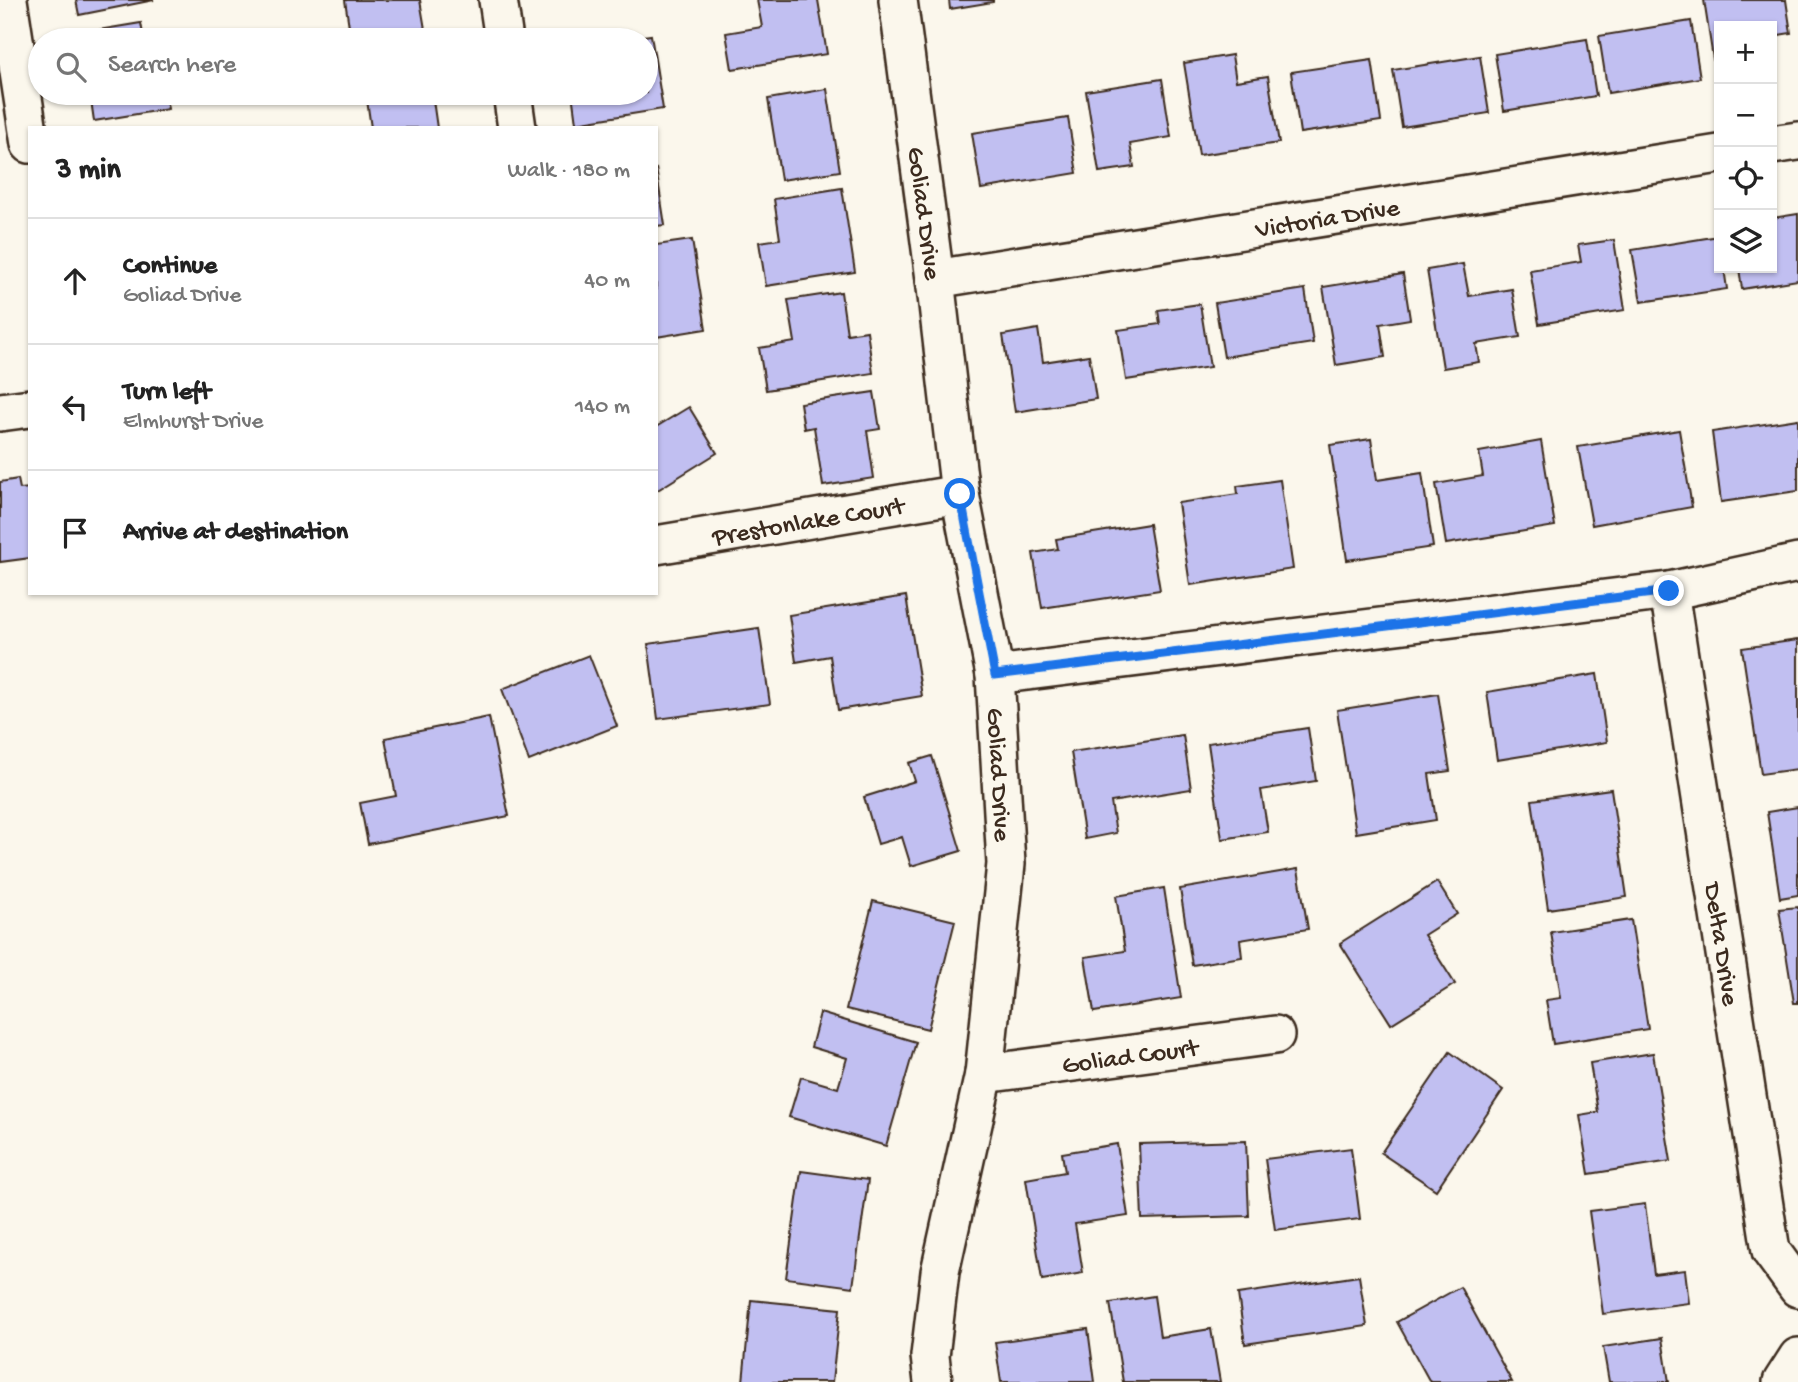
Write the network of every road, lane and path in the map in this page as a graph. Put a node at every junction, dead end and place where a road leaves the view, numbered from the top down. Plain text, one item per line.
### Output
1 (8, 0) edge
2 (498, 0) edge
3 (898, 0) edge
4 (502, 28) edge
5 (514, 105) edge
6 (517, 126) edge
7 (28, 131) edge
8 (1798, 141) edge
9 (1777, 144) edge
10 (1714, 155) edge
11 (935, 279) junction
12 (28, 408) edge
13 (0, 412) edge
14 (960, 494) junction
15 (658, 545) edge
16 (1798, 563) edge
17 (1669, 591) junction
18 (995, 675) junction
19 (1275, 1035) dead end
20 (984, 1074) junction
21 (1798, 1288) edge
22 (1798, 1357) edge
23 (933, 1382) edge
24 (1782, 1382) edge

1 - 7 street
2 - 4 street
3 - 11 street, Goliad Drive
5 - 6 street
8 - 9 street
10 - 11 street, Victoria Drive
11 - 14 street, Goliad Drive
12 - 13 street
14 - 15 street, Prestonlake Court
14 - 18 street, Goliad Drive
16 - 17 street
17 - 18 street
17 - 21 street, Delta Drive
18 - 20 street, Goliad Drive
19 - 20 street, Goliad Court
20 - 23 street, Goliad Drive
22 - 24 street

